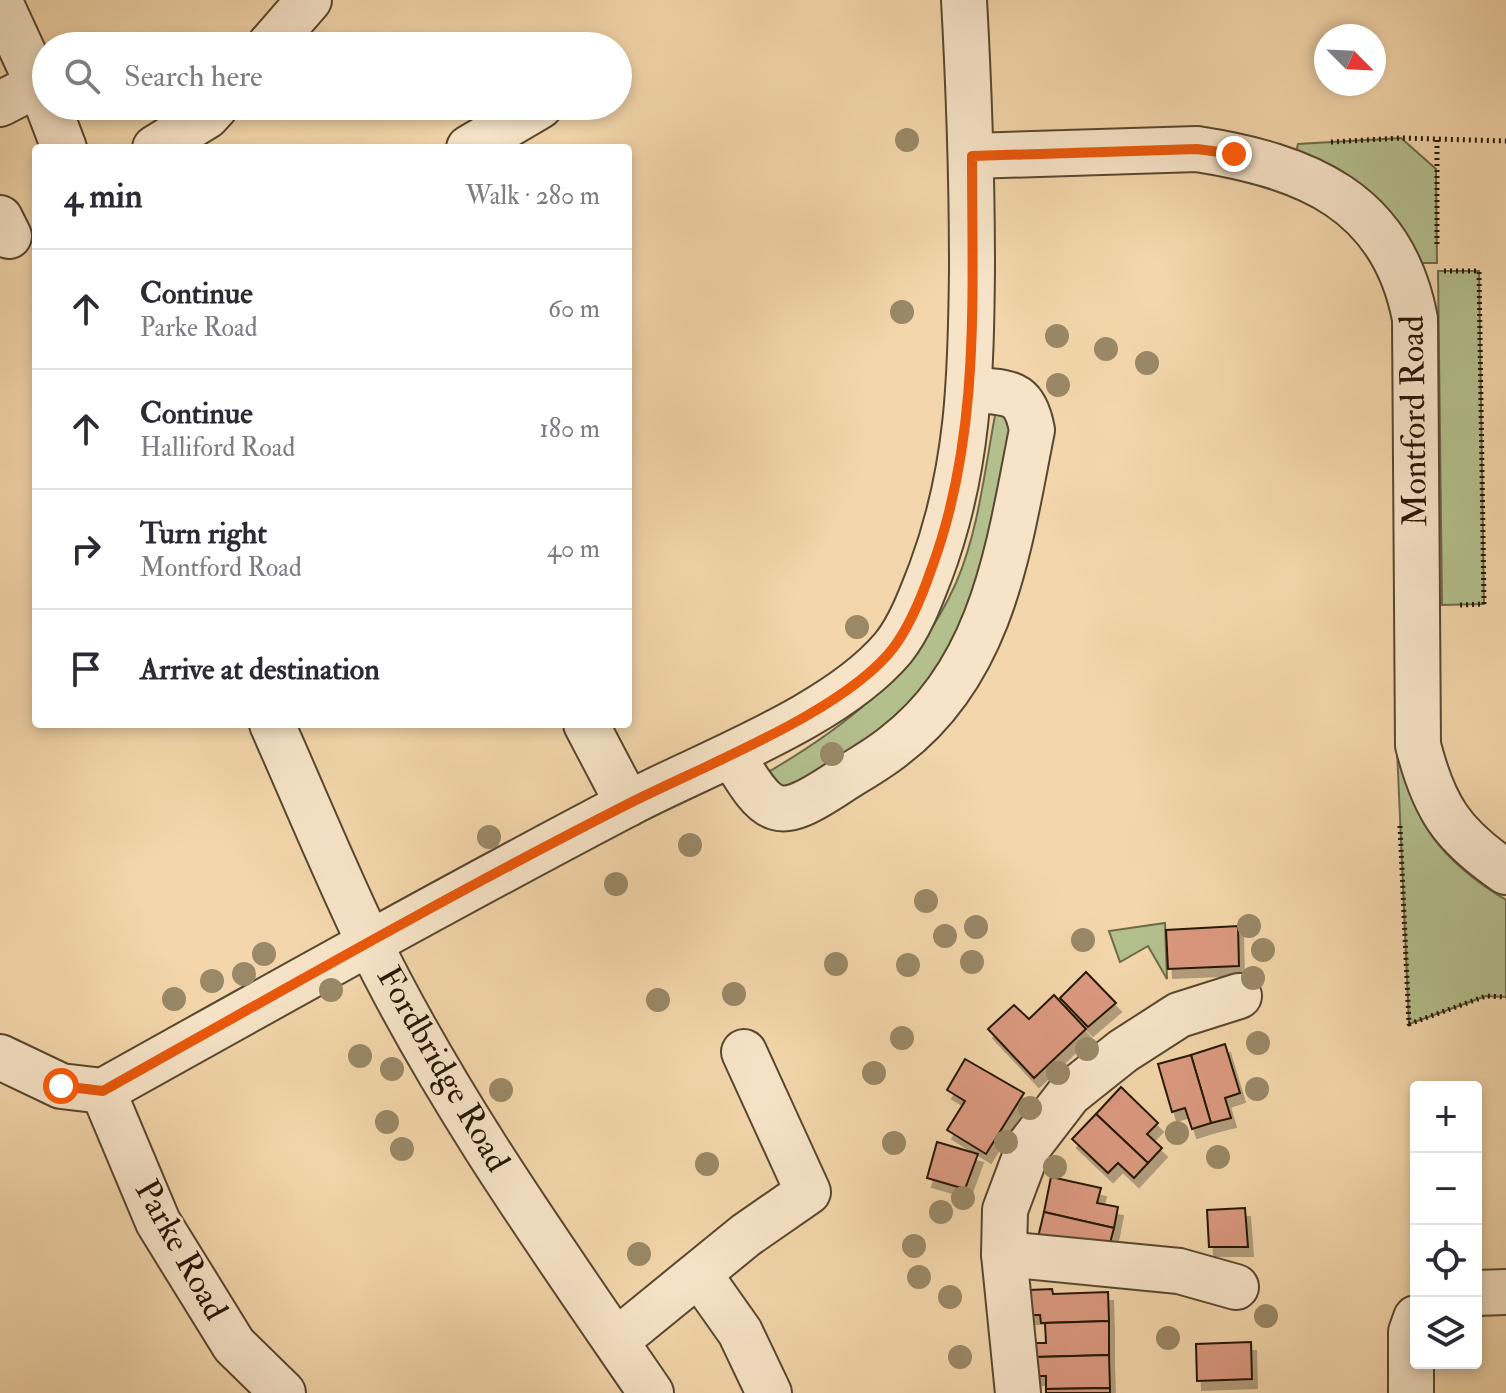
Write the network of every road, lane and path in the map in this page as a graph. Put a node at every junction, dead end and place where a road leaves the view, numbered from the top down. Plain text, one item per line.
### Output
1 (309, 0) edge
2 (964, 0) edge
3 (0, 2) edge
4 (281, 32) edge
5 (32, 71) edge
6 (32, 99) edge
7 (0, 104) edge
8 (53, 120) edge
9 (200, 120) edge
10 (516, 120) edge
11 (62, 144) edge
12 (162, 144) edge
13 (476, 144) edge
14 (972, 156) junction
15 (1438, 271) dead end
16 (971, 389) junction
17 (1456, 605) dead end
18 (274, 728) edge
19 (588, 728) edge
20 (732, 755) junction
21 (628, 804) junction
22 (1400, 810) dead end
23 (1506, 872) edge
24 (369, 942) junction
25 (1239, 996) dead end
26 (1506, 997) edge
27 (744, 1052) dead end
28 (0, 1057) edge
29 (103, 1091) junction
30 (1004, 1254) junction
31 (699, 1274) junction
32 (1236, 1285) dead end
33 (1506, 1292) edge
34 (1482, 1293) edge
35 (616, 1341) junction
36 (1411, 1369) edge
37 (283, 1393) edge
38 (651, 1393) edge
39 (769, 1393) edge
40 (1018, 1393) edge
41 (1411, 1393) edge

1 - 4 street
2 - 14 street
3 - 5 street
6 - 7 street
8 - 11 street
9 - 12 street
10 - 13 street
14 - 16 street
14 - 23 street, Montford Road
15 - 17 path
16 - 20 street
16 - 20 street
18 - 24 street, Fordbridge Road
19 - 21 street
20 - 21 street
21 - 24 street
22 - 26 path
24 - 29 street
24 - 35 street, Fordbridge Road
25 - 30 street
27 - 31 street
28 - 29 street
29 - 37 street, Parke Road
30 - 32 street
30 - 40 street
31 - 35 street
31 - 39 street
33 - 34 street
35 - 38 street, Fordbridge Road
36 - 41 street

